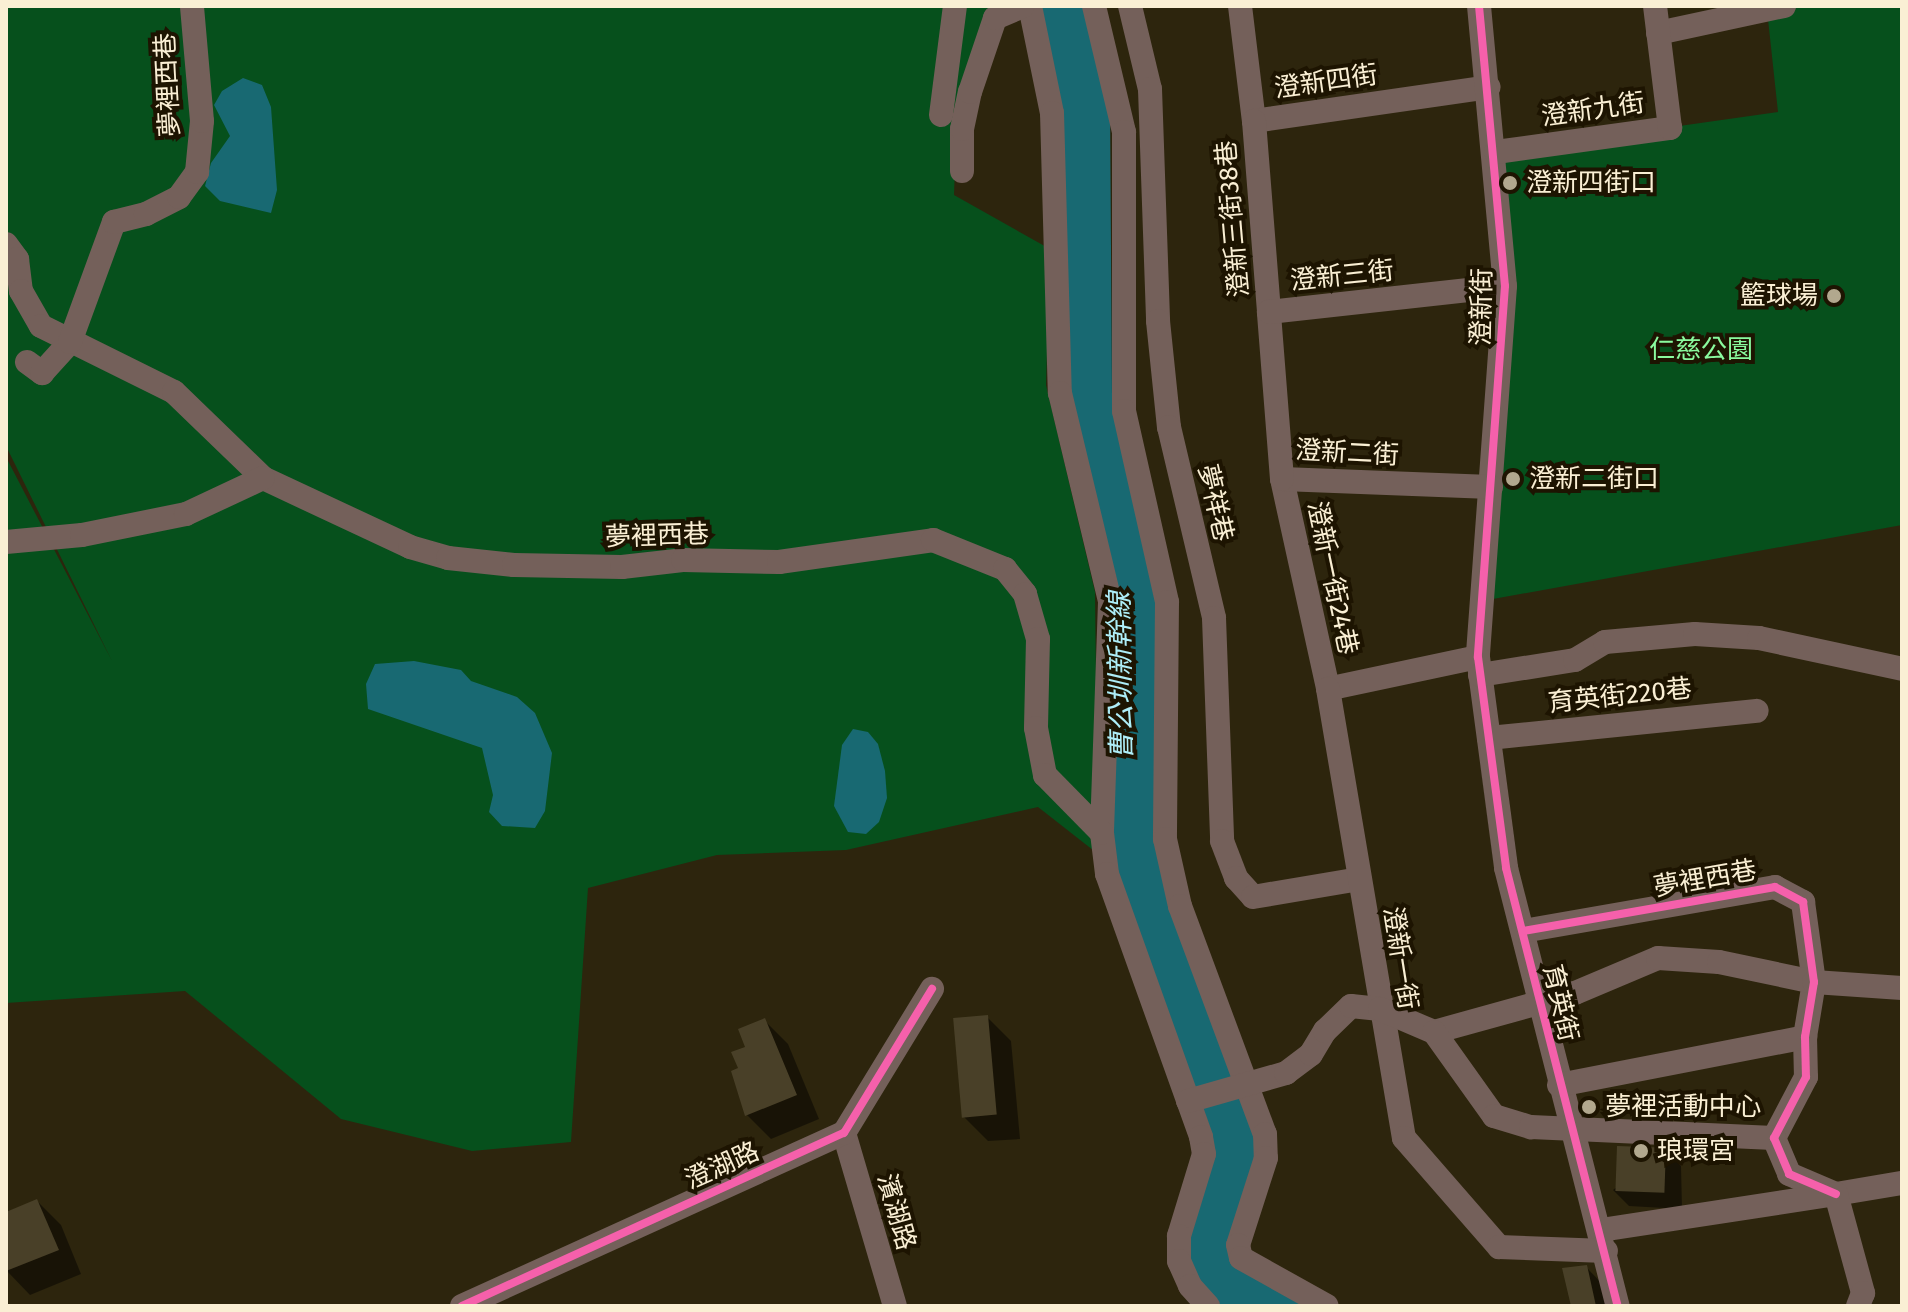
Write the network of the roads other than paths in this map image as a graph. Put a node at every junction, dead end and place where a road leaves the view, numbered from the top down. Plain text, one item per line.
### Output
1 (192, 6) edge
2 (955, 6) edge
3 (1023, 6) edge
4 (1030, 6) edge
5 (1094, 6) edge
6 (1130, 6) edge
7 (1240, 6) edge
8 (1479, 6) edge
9 (1655, 6) edge
10 (1773, 7) edge
11 (990, 12) edge
12 (1658, 33) junction
13 (1489, 87) junction
14 (941, 115) dead end
15 (1254, 121) junction
16 (1496, 152) junction
17 (962, 171) dead end
18 (6, 244) edge
19 (1505, 286) junction
20 (1269, 312) junction
21 (70, 342) junction
22 (27, 362) dead end
23 (1276, 397) joint
24 (263, 478) junction
25 (1282, 479) junction
26 (1491, 487) junction
27 (6, 542) edge
28 (1479, 666) junction
29 (1902, 669) edge
30 (1328, 689) junction
31 (1757, 711) dead end
32 (1489, 738) junction
33 (1102, 833) junction
34 (1359, 879) junction
35 (1523, 931) junction
36 (1814, 982) junction
37 (1902, 988) edge
38 (932, 989) dead end
39 (1540, 1003) junction
40 (1380, 1009) junction
41 (1434, 1032) junction
42 (1805, 1037) junction
43 (1249, 1082) junction
44 (1559, 1085) junction
45 (1188, 1101) junction
46 (1570, 1128) junction
47 (844, 1133) junction
48 (1774, 1138) junction
49 (1902, 1183) edge
50 (1836, 1194) junction
51 (1604, 1240) junction
52 (1866, 1302) edge
53 (462, 1306) edge
54 (895, 1306) edge
55 (1208, 1306) edge
56 (1327, 1306) edge
57 (1618, 1306) edge

1 - 21 street, 夢裡西巷
2 - 14 street
3 - 11 street
4 - 33 street
5 - 43 street
6 - 34 street, 夢祥巷
7 - 15 street, 澄新四街
8 - 13 street, 澄新街
9 - 12 street, 澄新九街
10 - 12 street
11 - 17 street
12 - 16 street, 澄新九街
13 - 15 street, 澄新四街
13 - 16 street, 澄新街
15 - 20 street, 澄新三街38巷
16 - 19 street, 澄新街
18 - 21 street, 夢裡西巷
19 - 20 street, 澄新三街
19 - 26 street, 澄新街
20 - 23 street, 澄新三街
21 - 22 street, 夢裡西巷
21 - 24 street, 夢裡西巷
23 - 25 street, 澄新二街
24 - 27 street
24 - 33 street, 夢裡西巷
25 - 26 street, 澄新二街
25 - 30 street, 澄新一街24巷
26 - 28 street, 澄新街
28 - 29 street
28 - 30 street
28 - 32 street, 育英街
30 - 34 street, 澄新一街
31 - 32 street, 育英街220巷
32 - 35 street, 育英街
33 - 45 street
34 - 40 street, 澄新一街
35 - 36 street, 夢裡西巷
35 - 39 street, 育英街
36 - 37 street
36 - 39 street
36 - 42 street, 夢裡西巷
38 - 47 street
39 - 41 street
39 - 44 street, 育英街
40 - 41 street
40 - 43 street
40 - 51 street, 澄新一街
41 - 46 street
42 - 44 street
42 - 48 street, 夢裡西巷
43 - 45 street
43 - 56 street
44 - 46 street, 育英街
45 - 55 street
46 - 48 street
46 - 51 street, 育英街
47 - 53 street, 澄湖路
47 - 54 street, 濱湖路
48 - 50 street
49 - 50 street, 澄新一街
50 - 51 street, 澄新一街
50 - 52 street
51 - 57 street, 育英街

